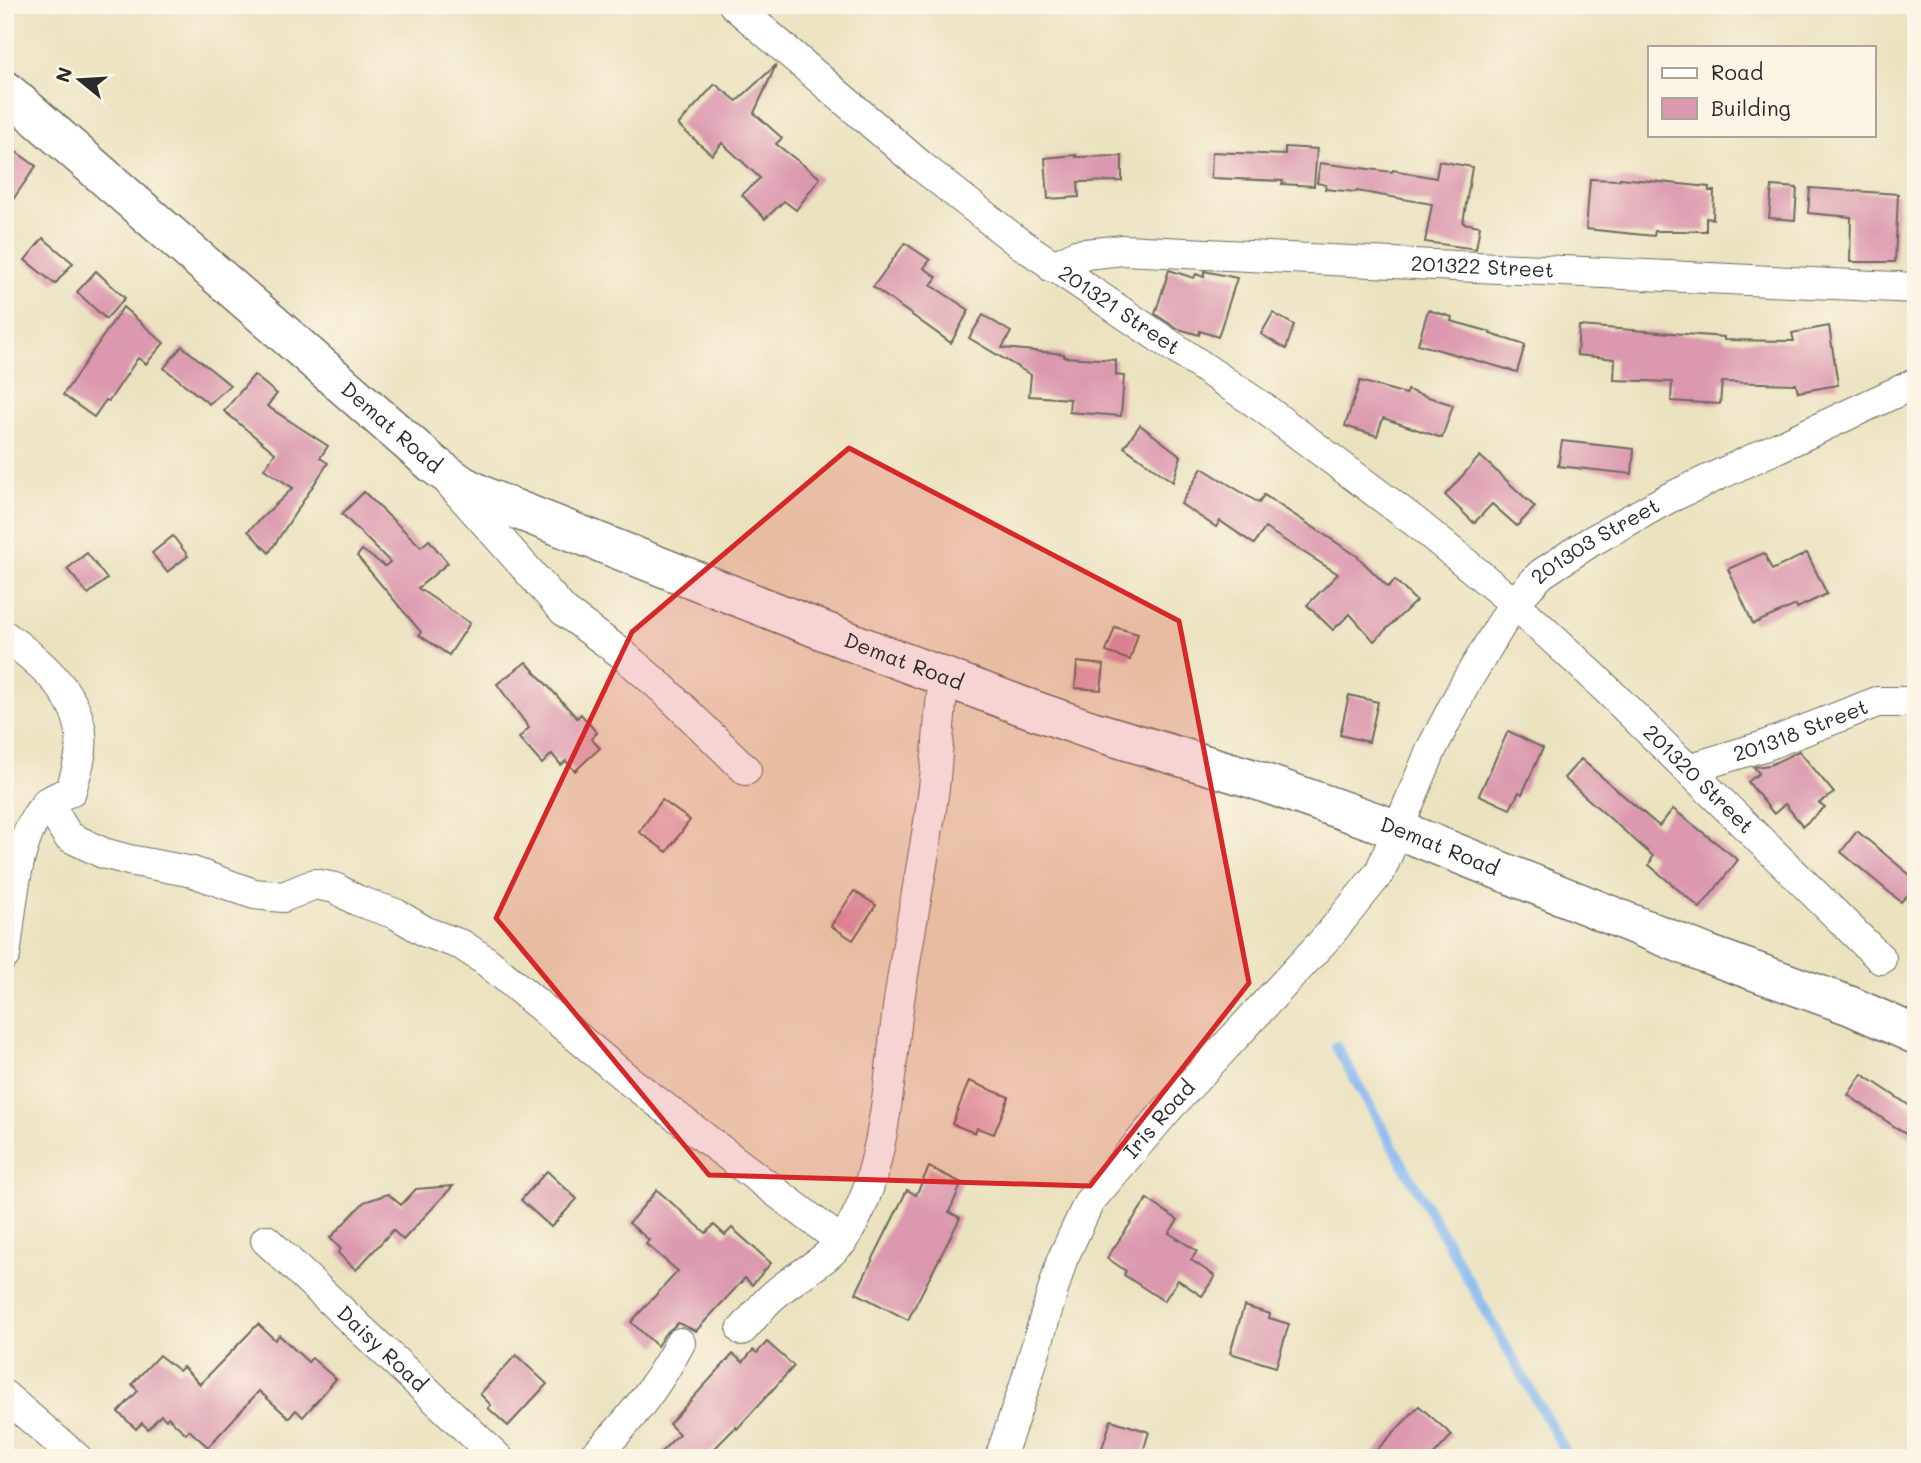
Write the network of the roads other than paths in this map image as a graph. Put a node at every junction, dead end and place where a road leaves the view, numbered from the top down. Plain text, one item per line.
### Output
1 (734, 5) edge
2 (5, 90) edge
3 (1052, 267) junction
4 (1916, 288) edge
5 (1916, 383) edge
6 (433, 464) junction
7 (1514, 603) junction
8 (5, 636) edge
9 (944, 677) junction
10 (1916, 702) edge
11 (1688, 769) junction
12 (746, 770) dead end
13 (47, 802) junction
14 (1399, 830) junction
15 (5, 955) edge
16 (1881, 958) dead end
17 (1916, 1035) edge
18 (266, 1240) dead end
19 (842, 1242) junction
20 (742, 1330) dead end
21 (680, 1343) dead end
22 (5, 1396) edge
23 (77, 1458) edge
24 (498, 1458) edge
25 (592, 1458) edge
26 (1000, 1458) edge

1 - 3 street, 201321 Street
2 - 6 street, Demat Road
3 - 4 street, 201322 Street
3 - 7 street, 201321 Street
5 - 7 street, 201303 Street
6 - 9 street, Demat Road
6 - 12 street
7 - 11 street, 201320 Street
7 - 14 street, 201303 Street
8 - 13 street
9 - 14 street, Demat Road
9 - 19 street
10 - 11 street, 201318 Street
11 - 16 street, 201320 Street
13 - 15 street
13 - 19 street
14 - 17 street, Demat Road
14 - 26 street, Iris Road
18 - 24 street, Daisy Road
19 - 20 street
21 - 25 street
22 - 23 street

